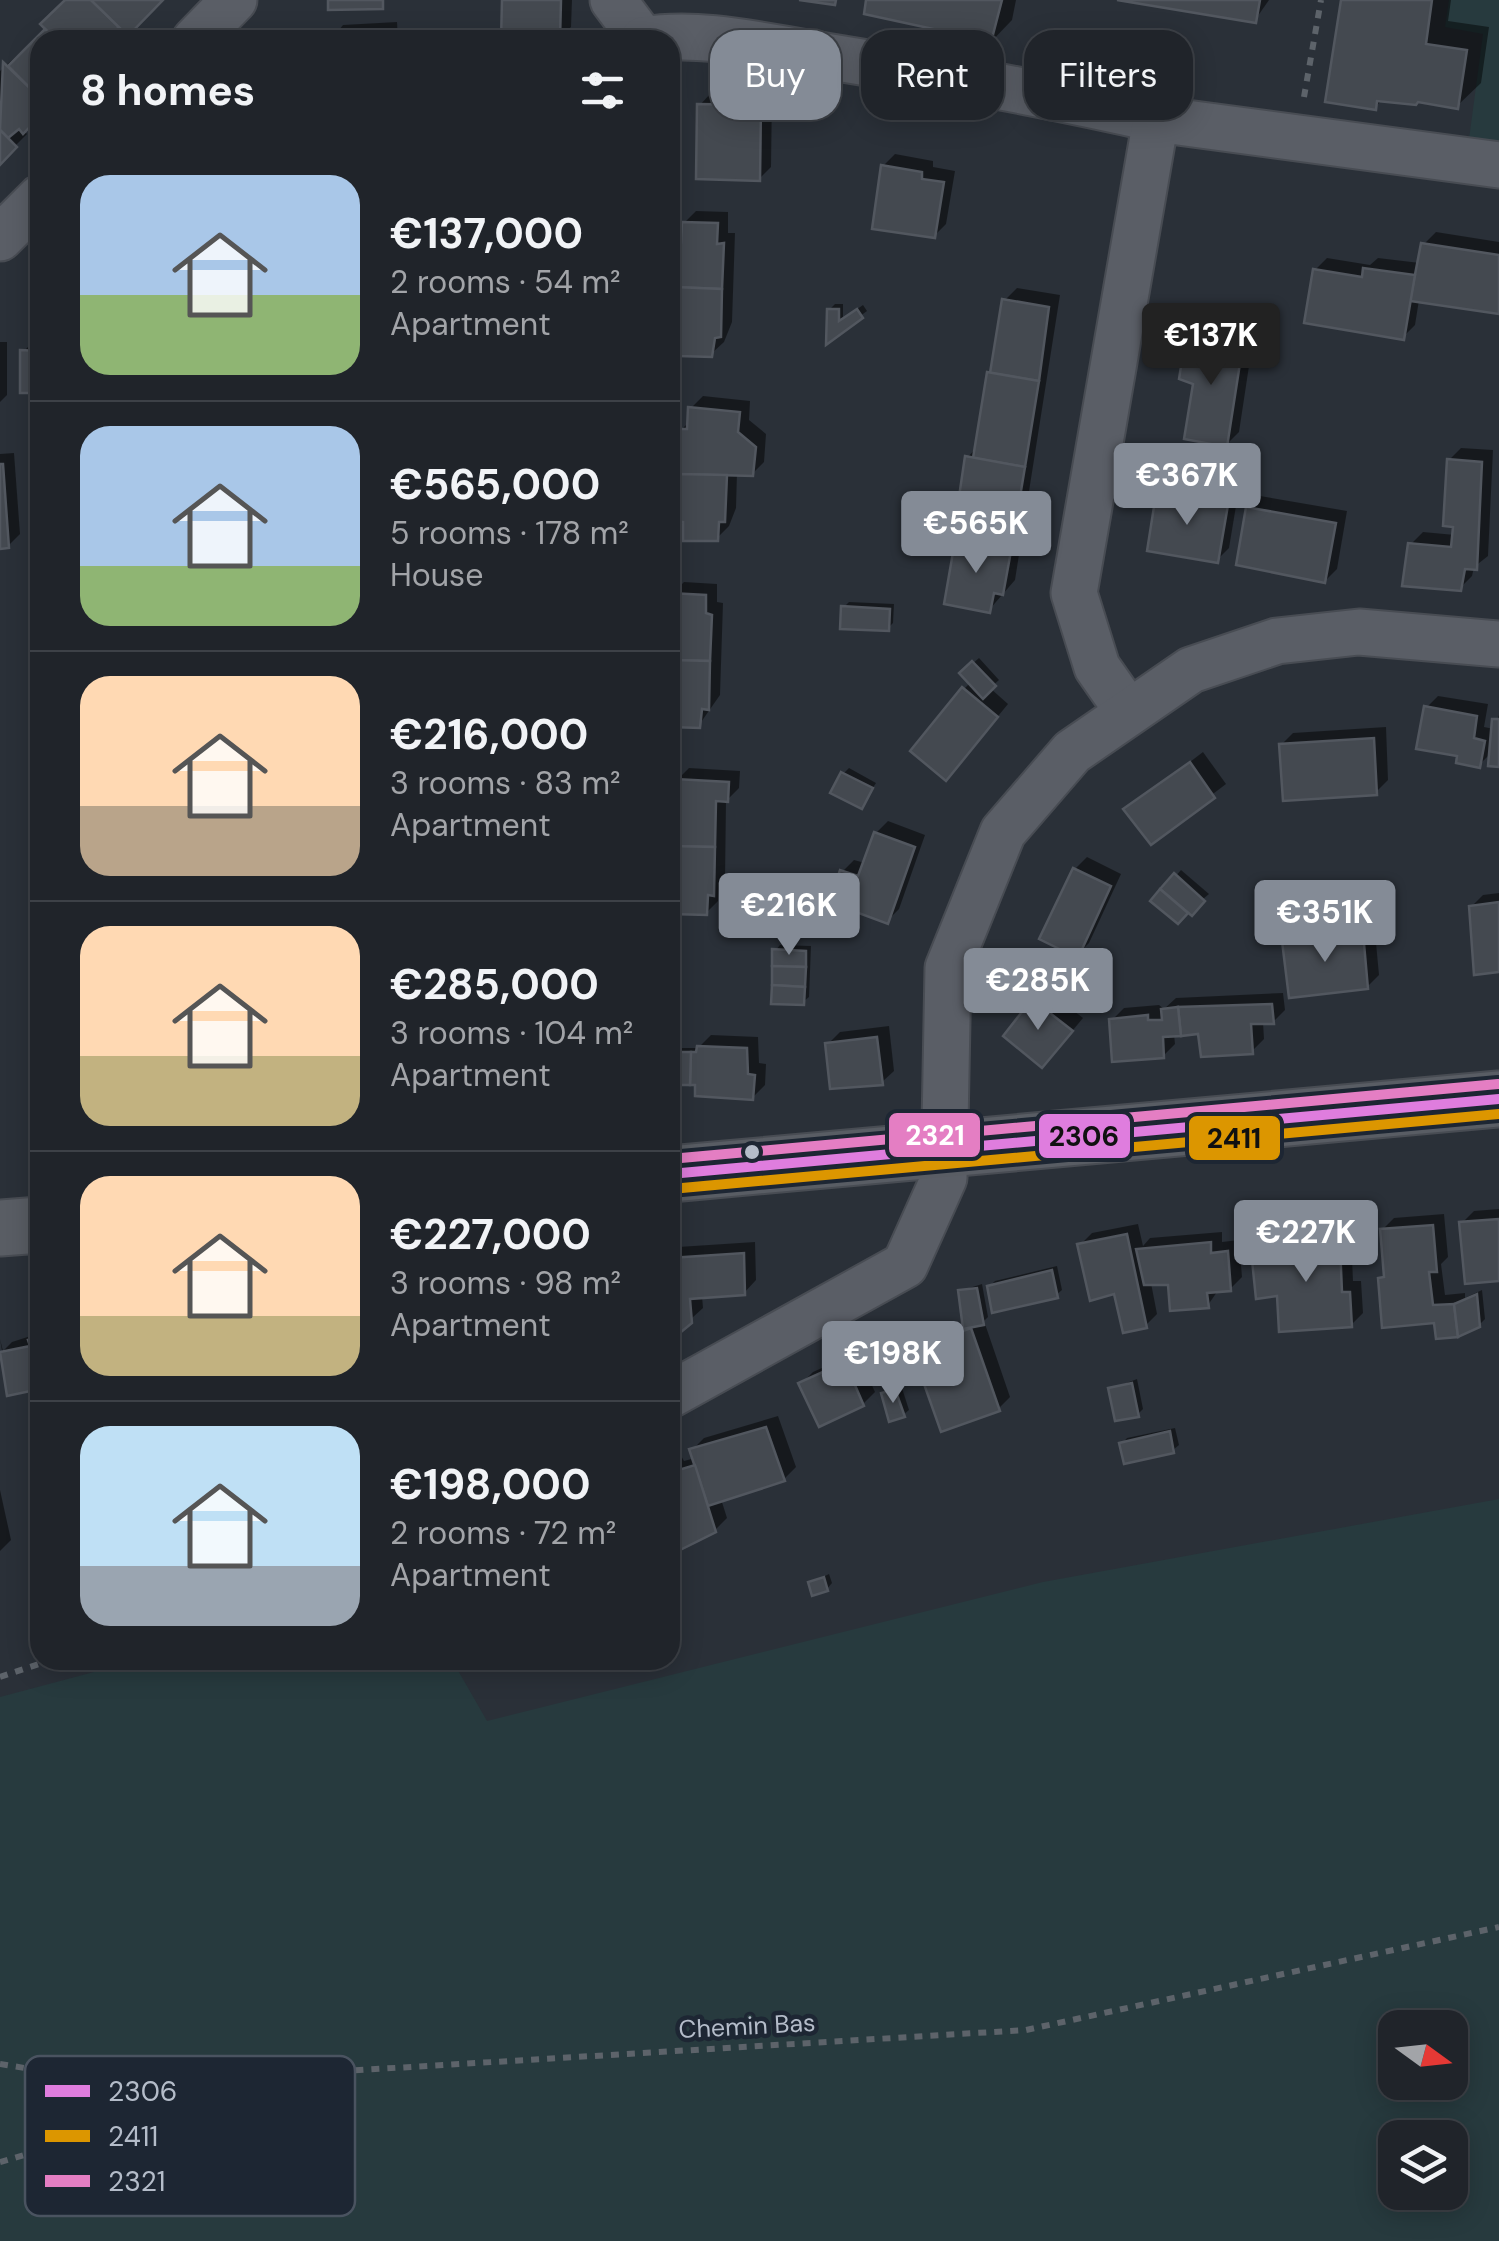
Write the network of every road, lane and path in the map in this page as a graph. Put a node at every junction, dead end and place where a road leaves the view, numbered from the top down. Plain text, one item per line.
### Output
1 (234, 0) edge
2 (613, 0) edge
3 (1321, 0) edge
4 (205, 30) edge
5 (636, 30) edge
6 (680, 37) edge
7 (1024, 89) edge
8 (1156, 120) edge
9 (1168, 120) edge
10 (1296, 141) junction
11 (1499, 165) edge
12 (30, 208) edge
13 (0, 238) edge
14 (1499, 644) edge
15 (1127, 710) junction
16 (1499, 1098) edge
17 (947, 1148) junction
18 (680, 1173) edge
19 (30, 1226) edge
20 (0, 1228) edge
21 (680, 1389) edge
22 (30, 1667) edge
23 (0, 1677) edge
24 (1499, 1927) edge
25 (0, 2064) edge
26 (25, 2068) edge
27 (355, 2069) edge
28 (25, 2155) edge
29 (0, 2162) edge

1 - 4 street
2 - 5 street
3 - 10 path
6 - 7 street
8 - 15 street
9 - 10 street
10 - 11 street
12 - 13 street
14 - 15 street
15 - 17 street
16 - 17 street
17 - 18 street
17 - 21 street
19 - 20 street
22 - 23 path
24 - 27 path, Chemin Bas
25 - 26 path
28 - 29 path, Chemin Bas

